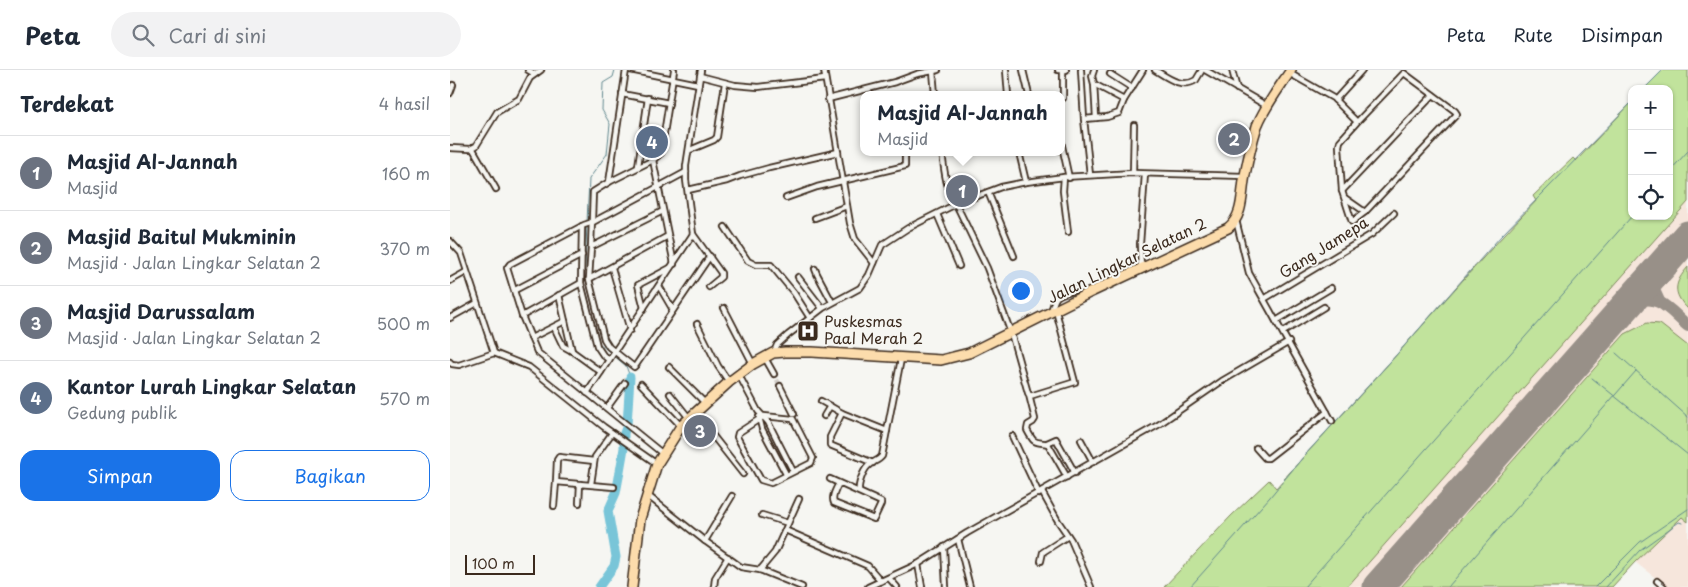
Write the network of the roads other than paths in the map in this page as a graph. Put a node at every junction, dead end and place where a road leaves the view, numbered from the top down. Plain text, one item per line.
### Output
1 (528, 70) edge
2 (541, 70) edge
3 (626, 70) edge
4 (630, 70) edge
5 (674, 70) edge
6 (700, 70) edge
7 (824, 70) edge
8 (938, 70) edge
9 (1006, 70) edge
10 (1023, 70) edge
11 (1058, 70) edge
12 (1064, 70) edge
13 (1081, 70) edge
14 (1094, 70) edge
15 (1155, 70) edge
16 (1203, 70) edge
17 (1232, 70) edge
18 (1362, 70) edge
19 (933, 71) edge
20 (1141, 71) edge
21 (917, 72) edge
22 (1290, 72) edge
23 (1402, 72) edge
24 (535, 74) junction
25 (1110, 74) dead end
26 (700, 76) junction
27 (825, 79) junction
28 (673, 80) junction
29 (725, 83) junction
30 (698, 84) junction
31 (1094, 84) junction
32 (453, 85) dead end
33 (1132, 88) junction
34 (1238, 89) junction
35 (935, 91) edge
36 (1008, 91) edge
37 (1028, 91) edge
38 (1063, 91) edge
39 (450, 93) edge
40 (622, 94) junction
41 (1433, 95) junction
42 (648, 98) junction
43 (828, 99) junction
44 (1124, 100) junction
45 (1335, 100) junction
46 (669, 103) junction
47 (1267, 106) junction
48 (1084, 118) junction
49 (1096, 118) junction
50 (1357, 122) junction
51 (1134, 125) dead end
52 (450, 148) edge
53 (473, 149) junction
54 (690, 150) junction
55 (838, 152) junction
56 (905, 156) edge
57 (943, 156) edge
58 (1020, 156) edge
59 (1064, 156) edge
60 (653, 160) junction
61 (638, 166) junction
62 (686, 172) junction
63 (1133, 173) junction
64 (1145, 174) junction
65 (1090, 176) junction
66 (1245, 176) junction
67 (1067, 177) junction
68 (843, 180) junction
69 (609, 182) junction
70 (1026, 182) junction
71 (657, 186) junction
72 (496, 189) dead end
73 (688, 190) junction
74 (1342, 190) junction
75 (988, 192) junction
76 (786, 198) dead end
77 (1345, 198) junction
78 (956, 204) junction
79 (847, 206) junction
80 (662, 211) junction
81 (1365, 212) junction
82 (1394, 213) dead end
83 (937, 214) junction
84 (815, 218) dead end
85 (1236, 219) junction
86 (587, 224) junction
87 (725, 227) dead end
88 (1068, 232) dead end
89 (693, 234) junction
90 (668, 236) junction
91 (450, 241) edge
92 (455, 246) junction
93 (591, 248) junction
94 (450, 249) edge
95 (582, 255) junction
96 (710, 256) junction
97 (1014, 256) dead end
98 (874, 263) junction
99 (672, 266) junction
100 (959, 266) dead end
101 (612, 268) junction
102 (815, 269) dead end
103 (1142, 270) junction
104 (466, 272) junction
105 (798, 277) dead end
106 (589, 279) junction
107 (450, 281) edge
108 (581, 284) junction
109 (659, 286) junction
110 (709, 287) dead end
111 (1331, 288) dead end
112 (515, 290) junction
113 (1074, 290) dead end
114 (559, 295) junction
115 (1264, 299) junction
116 (832, 302) junction
117 (477, 303) junction
118 (1324, 306) dead end
119 (644, 308) junction
120 (724, 308) dead end
121 (822, 308) junction
122 (674, 310) junction
123 (1053, 312) junction
124 (522, 316) junction
125 (450, 318) edge
126 (810, 318) junction
127 (1276, 320) junction
128 (565, 321) junction
129 (697, 324) dead end
130 (554, 327) junction
131 (630, 330) junction
132 (1283, 332) junction
133 (1011, 333) junction
134 (531, 338) junction
135 (1289, 342) junction
136 (572, 351) junction
137 (614, 352) junction
138 (494, 353) junction
139 (769, 355) junction
140 (610, 359) junction
141 (901, 359) junction
142 (450, 362) edge
143 (753, 364) junction
144 (669, 367) dead end
145 (601, 372) junction
146 (774, 374) tunnel mouth
147 (739, 375) junction
148 (729, 382) junction
149 (625, 383) dead end
150 (642, 384) dead end
151 (780, 386) tunnel mouth
152 (587, 393) junction
153 (670, 394) dead end
154 (1029, 395) junction
155 (821, 401) dead end
156 (706, 404) junction
157 (830, 406) junction
158 (607, 408) junction
159 (1327, 412) junction
160 (842, 413) junction
161 (794, 414) dead end
162 (692, 416) junction
163 (824, 416) dead end
164 (761, 417) junction
165 (1332, 421) dead end
166 (768, 422) junction
167 (760, 425) junction
168 (681, 426) junction
169 (887, 431) junction
170 (612, 433) junction
171 (1012, 436) dead end
172 (1081, 440) dead end
173 (1047, 443) junction
174 (1256, 448) dead end
175 (663, 454) junction
176 (594, 461) junction
177 (1093, 462) junction
178 (873, 463) junction
179 (657, 464) junction
180 (793, 471) junction
181 (1075, 473) junction
182 (743, 474) dead end
183 (786, 474) junction
184 (1067, 477) junction
185 (830, 479) dead end
186 (556, 482) junction
187 (839, 483) junction
188 (580, 484) junction
189 (591, 484) junction
190 (614, 487) dead end
191 (859, 491) junction
192 (1040, 493) junction
193 (647, 495) junction
194 (732, 496) dead end
195 (799, 499) dead end
196 (579, 503) dead end
197 (554, 506) dead end
198 (762, 515) dead end
199 (788, 523) junction
200 (785, 530) junction
201 (1068, 536) junction
202 (958, 539) junction
203 (705, 541) junction
204 (944, 547) junction
205 (728, 557) junction
206 (1041, 561) dead end
207 (918, 564) junction
208 (760, 570) junction
209 (889, 578) junction
210 (882, 581) junction
211 (1657, 581) dead end
212 (1091, 585) edge
213 (871, 586) edge
214 (632, 587) edge
215 (714, 587) edge
216 (802, 587) edge
217 (897, 587) edge
218 (922, 587) edge
219 (946, 587) edge
220 (970, 587) edge
221 (1084, 587) edge
222 (1664, 587) edge

1 - 24 street
2 - 24 street
3 - 40 street
4 - 28 street
5 - 28 street
6 - 26 street
7 - 27 street
8 - 19 street
9 - 36 street
10 - 37 street
11 - 12 street
12 - 38 street
13 - 48 street
14 - 31 street
15 - 16 street
16 - 34 street
17 - 34 street
18 - 45 street
19 - 21 street
19 - 35 street
20 - 33 street
21 - 43 street
22 - 45 street
22 - 47 highway
23 - 41 street
23 - 50 street
24 - 53 street
25 - 33 street
26 - 29 street
26 - 30 street
27 - 29 street
27 - 43 street
28 - 30 street
28 - 46 street
29 - 54 street
30 - 54 street
31 - 44 street
31 - 49 street
32 - 39 street
33 - 44 street
34 - 47 street
40 - 42 street
40 - 69 street
41 - 74 street
41 - 81 street
42 - 46 street
42 - 61 street
43 - 55 street
44 - 49 street
45 - 50 street
46 - 60 street
47 - 66 highway
48 - 49 street
48 - 65 street
50 - 74 street
51 - 63 street
52 - 53 street
53 - 72 street
54 - 62 street
55 - 68 street
55 - 73 street
56 - 68 street
57 - 78 street
58 - 70 street
59 - 67 street
60 - 61 street
60 - 71 street
61 - 69 street
62 - 71 street
62 - 73 street
63 - 64 street
63 - 65 street
64 - 66 street
64 - 103 street
65 - 67 street
66 - 85 highway
67 - 70 street
67 - 88 street
68 - 76 street
68 - 79 street
69 - 86 street
70 - 75 street
71 - 80 street
71 - 86 street
73 - 89 street
74 - 77 street
75 - 78 street
75 - 97 street
77 - 81 street
77 - 81 street
78 - 83 street
78 - 133 street
79 - 84 street
79 - 98 street
80 - 90 street
80 - 93 street
82 - 115 street, Gang Jamepa
83 - 98 street
83 - 100 street
85 - 103 highway, Jalan Lingkar Selatan 2
85 - 115 street
86 - 93 street
86 - 95 street
86 - 112 street
87 - 126 street
89 - 96 street
89 - 99 street
90 - 99 street
90 - 101 street
91 - 92 street
92 - 94 street
92 - 104 street
93 - 106 street
95 - 108 street
95 - 112 street
96 - 110 street
96 - 122 street
98 - 116 street
99 - 109 street
99 - 119 street
101 - 106 street
101 - 131 street
102 - 116 street
103 - 123 highway, Jalan Lingkar Selatan 2
104 - 107 street
104 - 117 street
105 - 121 street
106 - 137 street
108 - 114 street
108 - 140 street
109 - 119 street
109 - 122 street
111 - 127 street
112 - 124 street
113 - 123 street
114 - 124 street
114 - 128 street
115 - 127 street
116 - 121 street
117 - 125 street
117 - 138 street
118 - 132 street
119 - 131 street
120 - 143 street
121 - 126 street
122 - 137 street
123 - 133 highway, Jalan Lingkar Selatan 2
123 - 154 street
124 - 134 street
126 - 139 street
127 - 132 street
128 - 130 street
128 - 136 street
129 - 148 street
130 - 134 street
130 - 136 street
131 - 137 street
132 - 135 street
133 - 141 highway, Jalan Lingkar Selatan 2
133 - 154 street
134 - 152 street
135 - 159 street
135 - 177 street
136 - 145 street
137 - 140 street
138 - 142 street
138 - 170 street
139 - 141 highway, Jalan Lingkar Selatan 2
139 - 143 highway, Jalan Lingkar Selatan 2
139 - 146 street
140 - 145 street
141 - 169 street
143 - 147 highway, Jalan Lingkar Selatan 2
144 - 156 street
145 - 152 street
147 - 148 highway, Jalan Lingkar Selatan 2
147 - 164 street
148 - 156 highway, Jalan Lingkar Selatan 2
149 - 158 street
150 - 168 street
151 - 161 street
152 - 158 street
153 - 162 street
154 - 173 street
155 - 157 street
156 - 162 highway, Jalan Lingkar Selatan 2
157 - 160 street
157 - 163 street
158 - 175 street
159 - 165 street
159 - 174 street
160 - 169 street
160 - 178 street
162 - 168 highway, Jalan Lingkar Selatan 2
162 - 182 street
164 - 166 street
164 - 167 street
164 - 180 street
164 - 183 street
166 - 167 street
166 - 180 street
167 - 183 street
168 - 175 highway, Jalan Lingkar Selatan 2
169 - 178 street
170 - 176 street
170 - 179 street
171 - 192 street
172 - 177 street
173 - 181 street
173 - 184 street
175 - 179 highway, Jalan Lingkar Selatan 2
176 - 186 street
176 - 189 street
177 - 181 street
178 - 191 street
179 - 193 highway, Jalan Lingkar Selatan 2
180 - 183 street
181 - 184 street
184 - 192 street
185 - 187 street
186 - 188 street
186 - 197 street
187 - 191 street
187 - 191 street
188 - 189 street
188 - 196 street
189 - 190 street
192 - 201 street
192 - 202 street
193 - 203 street
193 - 214 highway, Jalan Lingkar Selatan 2
194 - 203 street
195 - 199 street
198 - 199 street
199 - 200 street
200 - 208 street
200 - 210 street
201 - 206 street
201 - 212 street
202 - 204 street
202 - 220 street
203 - 205 street
204 - 207 street
204 - 219 street
205 - 208 street
205 - 215 street
207 - 209 street
207 - 218 street
208 - 216 street
209 - 210 street
209 - 217 street
210 - 213 street
211 - 222 street
212 - 221 street

